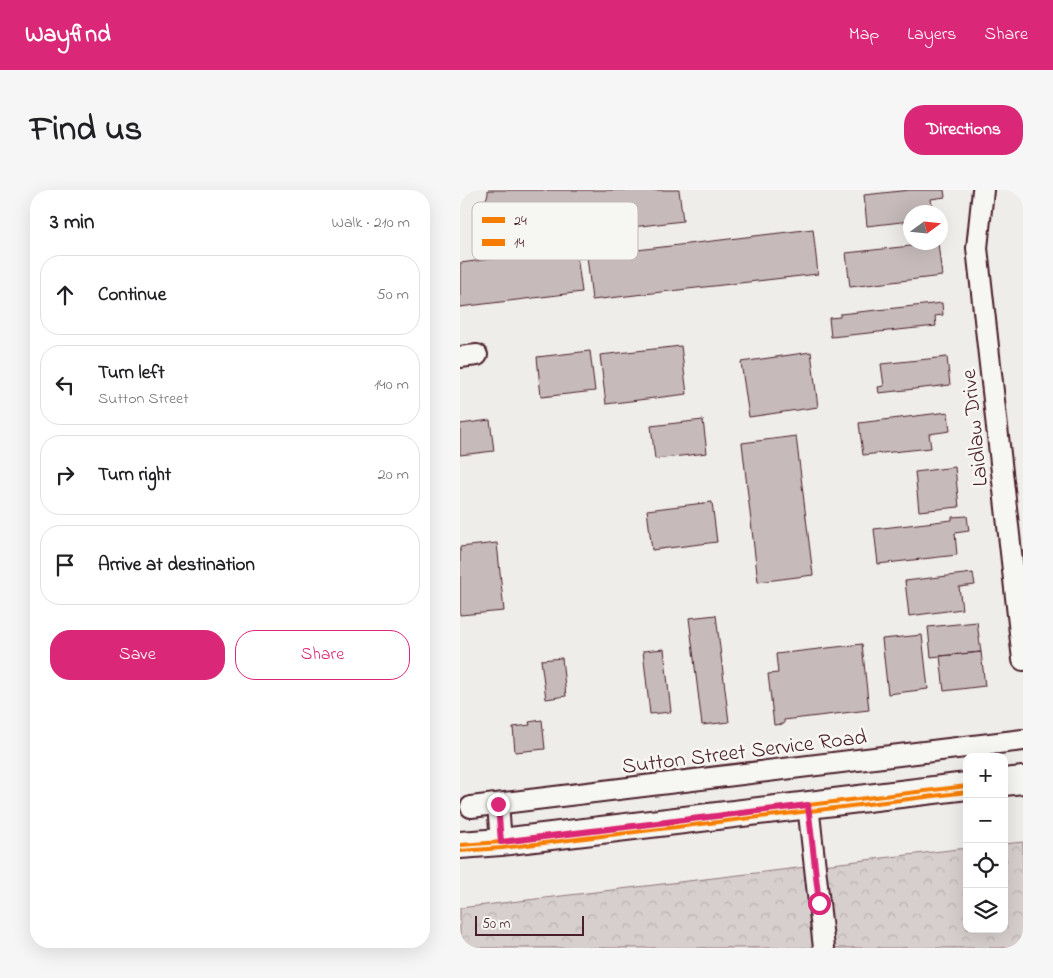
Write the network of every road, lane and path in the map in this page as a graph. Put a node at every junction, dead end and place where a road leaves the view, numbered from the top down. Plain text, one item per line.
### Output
1 (983, 190) edge
2 (1023, 660) edge
3 (1023, 740) edge
4 (1023, 780) edge
5 (1008, 782) edge
6 (963, 786) edge
7 (498, 804) junction
8 (808, 805) junction
9 (471, 807) dead end
10 (501, 842) junction
11 (460, 845) edge
12 (824, 948) edge

1 - 2 street, Laidlaw Drive
3 - 7 street, Sutton Street Service Road
4 - 5 main road
6 - 8 main road
7 - 9 street, Sutton Street Service Road
7 - 10 street
8 - 10 main road
8 - 12 street
10 - 11 main road

